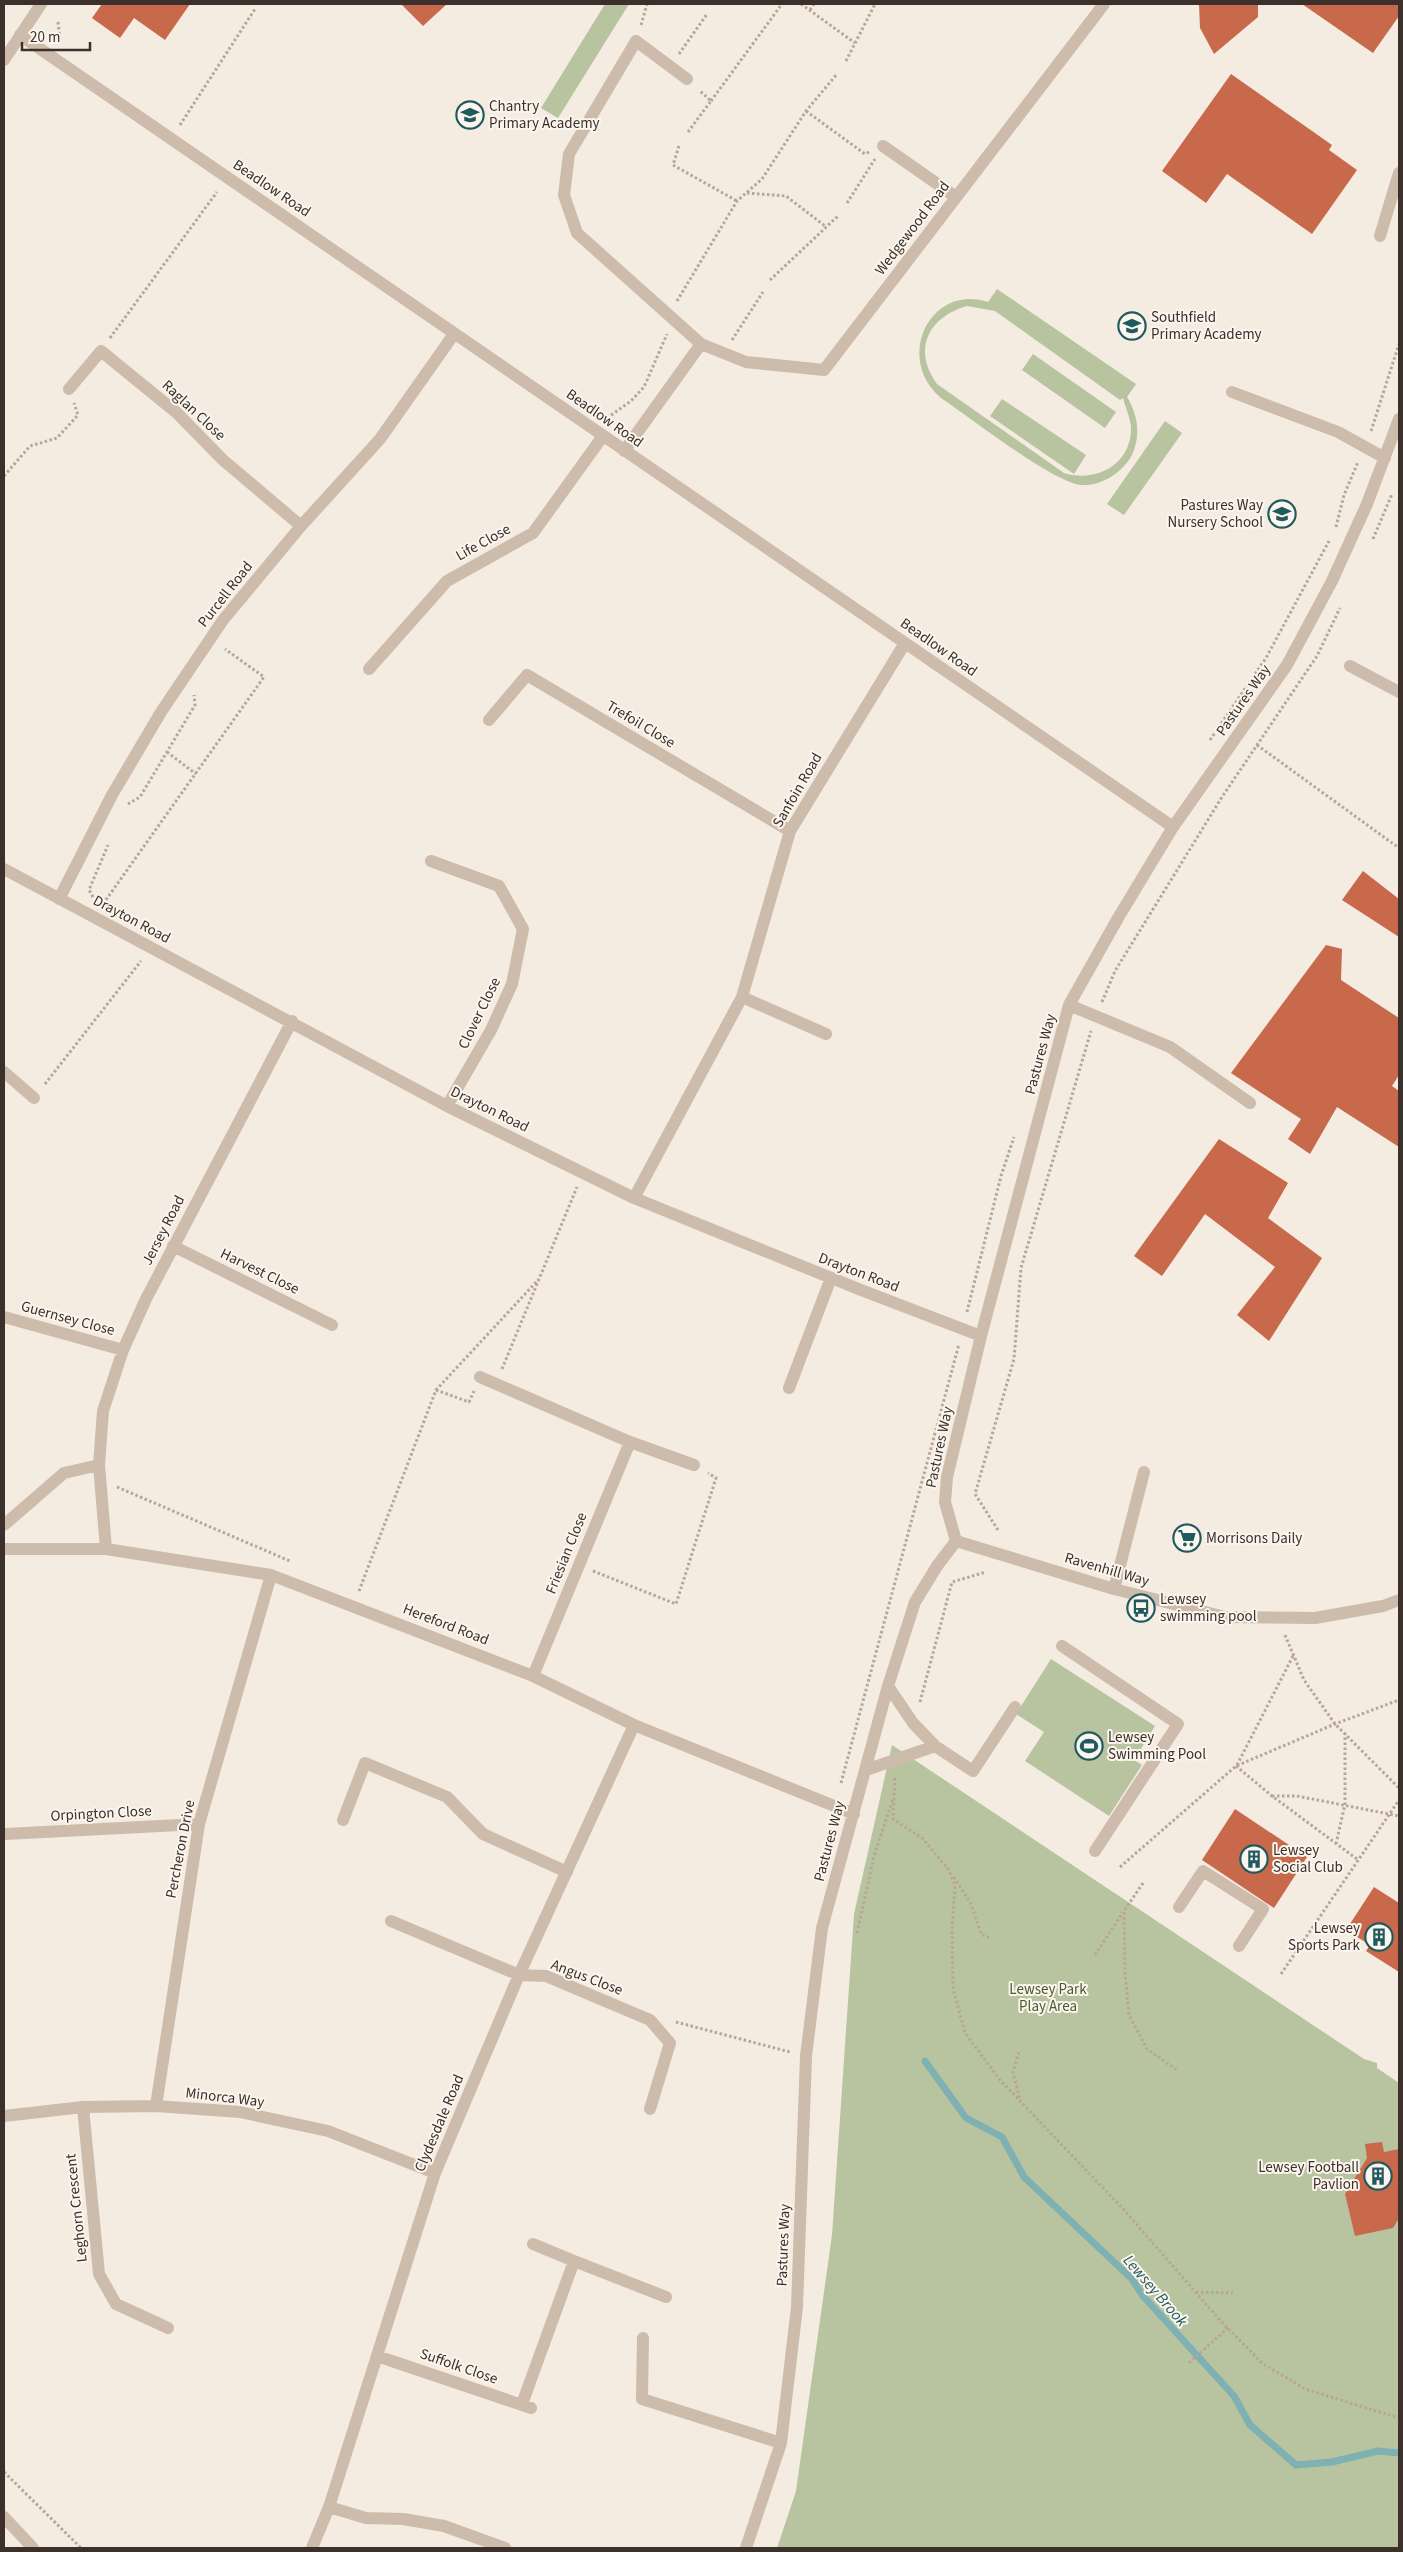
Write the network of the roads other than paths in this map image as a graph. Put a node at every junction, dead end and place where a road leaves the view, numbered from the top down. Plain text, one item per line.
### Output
1 (41, 4) edge
2 (1104, 4) edge
3 (20, 36) junction
4 (4, 60) edge
5 (687, 79) road end
6 (883, 146) road end
7 (1399, 173) edge
8 (956, 197) junction
9 (1380, 236) dead end
10 (454, 334) junction
11 (701, 344) junction
12 (69, 389) road end
13 (1232, 392) dead end
14 (1399, 420) edge
15 (603, 436) junction
16 (624, 451) junction
17 (1385, 458) junction
18 (301, 526) junction
19 (905, 642) junction
20 (1350, 666) dead end
21 (369, 669) dead end
22 (1399, 692) edge
23 (489, 720) dead end
24 (1173, 827) junction
25 (790, 830) junction
26 (432, 860) dead end
27 (4, 869) edge
28 (59, 899) junction
29 (742, 997) junction
30 (1069, 1006) junction
31 (292, 1021) junction
32 (826, 1034) dead end
33 (4, 1072) edge
34 (34, 1098) road end
35 (1250, 1103) dead end
36 (447, 1106) junction
37 (634, 1198) junction
38 (174, 1246) junction
39 (831, 1278) junction
40 (4, 1317) edge
41 (332, 1325) dead end
42 (981, 1336) junction
43 (123, 1350) junction
44 (480, 1377) road end
45 (789, 1388) dead end
46 (630, 1442) junction
47 (99, 1465) junction
48 (694, 1465) road end
49 (1144, 1472) dead end
50 (4, 1525) edge
51 (956, 1541) junction
52 (4, 1549) edge
53 (106, 1549) junction
54 (271, 1575) junction
55 (1114, 1589) junction
56 (1399, 1600) edge
57 (1062, 1646) dead end
58 (533, 1676) junction
59 (888, 1686) junction
60 (1015, 1706) dead end
61 (634, 1725) junction
62 (935, 1746) junction
63 (866, 1770) junction
64 (854, 1814) junction
65 (343, 1820) dead end
66 (199, 1824) junction
67 (5, 1834) dead end
68 (1095, 1851) dead end
69 (566, 1872) junction
70 (1179, 1907) dead end
71 (391, 1921) dead end
72 (1239, 1946) dead end
73 (520, 1975) junction
74 (156, 2106) junction
75 (83, 2107) junction
76 (650, 2109) dead end
77 (4, 2116) edge
78 (435, 2173) junction
79 (533, 2244) dead end
80 (574, 2261) junction
81 (666, 2297) dead end
82 (168, 2328) dead end
83 (643, 2338) dead end
84 (377, 2356) junction
85 (781, 2443) junction
86 (329, 2507) junction
87 (4, 2517) edge
88 (33, 2548) edge
89 (312, 2548) edge
90 (505, 2548) edge
91 (746, 2548) edge

1 - 3 street
2 - 8 street, Wedgewood Road
3 - 4 street
3 - 10 street, Beadlow Road
5 - 11 street, Wedgewood Road
6 - 8 street
7 - 9 street
8 - 11 street, Wedgewood Road
10 - 15 street, Beadlow Road
10 - 18 street, Purcell Road
11 - 16 street
12 - 18 street, Raglan Close
13 - 17 street
14 - 17 street, Pastures Way
15 - 16 street, Beadlow Road
15 - 21 street, Life Close
16 - 19 street, Beadlow Road
17 - 24 street, Pastures Way
18 - 28 street, Purcell Road
19 - 24 street, Beadlow Road
19 - 25 street, Sanfoin Road
20 - 22 street
23 - 25 street, Trefoil Close
24 - 30 street, Pastures Way
25 - 29 street, Sanfoin Road
26 - 36 street, Clover Close
27 - 28 street, Drayton Road
28 - 31 street, Drayton Road
29 - 32 street
29 - 37 street, Sanfoin Road
30 - 35 street
30 - 42 street, Pastures Way
31 - 36 street, Drayton Road
31 - 38 street, Jersey Road
33 - 34 street
36 - 37 street, Drayton Road
37 - 39 street, Drayton Road
38 - 41 street, Harvest Close
38 - 43 street, Jersey Road
39 - 42 street, Drayton Road
39 - 45 street
40 - 43 street, Guernsey Close
42 - 51 street, Pastures Way
43 - 47 street, Jersey Road
44 - 46 street
46 - 48 street
46 - 58 street, Friesian Close
47 - 50 street
47 - 53 street, Jersey Road
49 - 55 street
51 - 55 street, Ravenhill Way
51 - 59 street, Pastures Way
52 - 53 street, Hereford Road
53 - 54 street, Hereford Road
54 - 58 street, Hereford Road
54 - 66 street, Percheron Drive
55 - 56 street, Ravenhill Way
57 - 68 street
58 - 61 street, Hereford Road
59 - 62 street
59 - 63 street, Pastures Way
60 - 62 street
61 - 64 street, Hereford Road
61 - 69 street, Clydesdale Road
62 - 63 street
63 - 64 street, Pastures Way
64 - 85 street, Pastures Way
65 - 69 street
66 - 67 street, Orpington Close
66 - 74 street, Percheron Drive
69 - 73 street, Clydesdale Road
70 - 72 street
71 - 73 street, Angus Close
73 - 76 street, Angus Close
73 - 78 street, Clydesdale Road
74 - 75 street, Minorca Way
74 - 78 street, Minorca Way
75 - 77 street, Minorca Way
75 - 82 street, Leghorn Crescent
78 - 84 street, Clydesdale Road
79 - 80 street
80 - 81 street
80 - 84 street, Suffolk Close
83 - 85 street
84 - 86 street, Clydesdale Road
85 - 91 street, Pastures Way
86 - 89 street, Clydesdale Road
86 - 90 street
87 - 88 street

